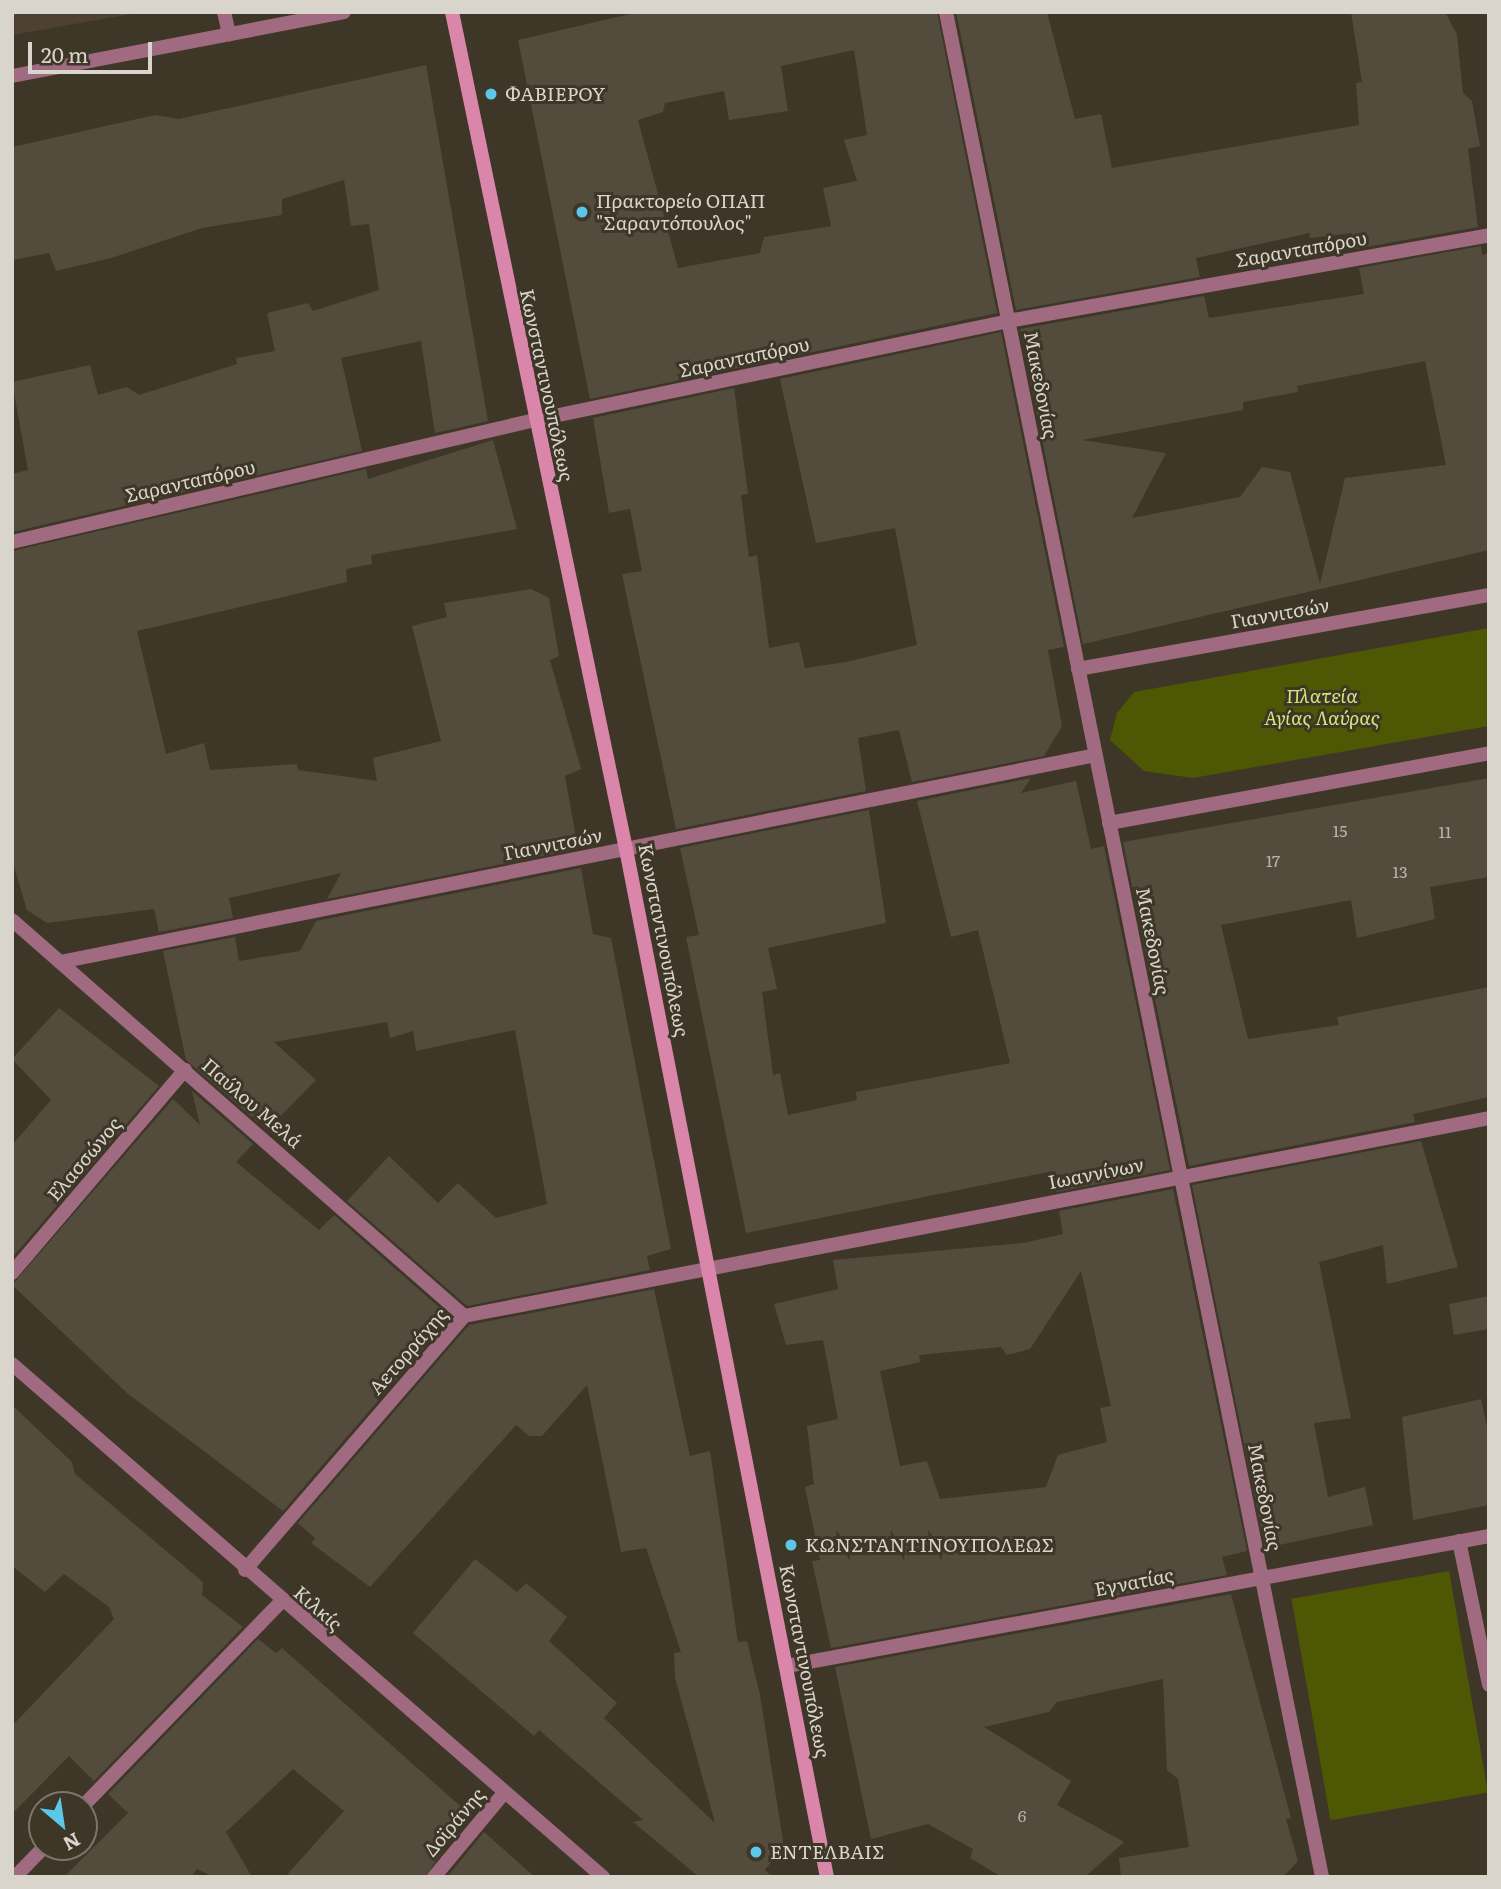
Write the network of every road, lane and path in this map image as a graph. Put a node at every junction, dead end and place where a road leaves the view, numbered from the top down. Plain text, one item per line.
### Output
1 (223, 12) edge
2 (344, 12) edge
3 (452, 12) edge
4 (946, 12) edge
5 (229, 34) junction
6 (12, 76) edge
7 (1489, 235) edge
8 (1008, 321) junction
9 (535, 421) junction
10 (12, 542) edge
11 (1489, 594) edge
12 (1078, 669) junction
13 (1489, 753) edge
14 (1096, 755) junction
15 (1109, 822) junction
16 (626, 849) junction
17 (12, 920) edge
18 (60, 962) junction
19 (185, 1070) junction
20 (1489, 1118) edge
21 (1181, 1177) junction
22 (710, 1266) junction
23 (12, 1273) edge
24 (464, 1316) junction
25 (12, 1364) edge
26 (1489, 1536) edge
27 (1460, 1541) junction
28 (245, 1570) junction
29 (1261, 1578) junction
30 (281, 1602) junction
31 (787, 1667) junction
32 (1489, 1685) edge
33 (98, 1791) edge
34 (504, 1793) junction
35 (30, 1861) edge
36 (15, 1877) edge
37 (433, 1877) edge
38 (603, 1877) edge
39 (827, 1877) edge
40 (1322, 1877) edge

1 - 5 street
2 - 5 street
3 - 9 main road, Κωνσταντινουπόλεως
4 - 8 street, Μακεδονίας
5 - 6 street
7 - 8 street, Σαρανταπόρου
8 - 9 street, Σαρανταπόρου
8 - 12 street, Μακεδονίας
9 - 10 street, Σαρανταπόρου
9 - 16 main road, Κωνσταντινουπόλεως
11 - 12 street, Γιαννιτσών
12 - 14 street, Μακεδονίας
13 - 15 street
14 - 15 street, Μακεδονίας
14 - 16 street, Γιαννιτσών
15 - 21 street, Μακεδονίας
16 - 18 street, Γιαννιτσών
16 - 22 main road, Κωνσταντινουπόλεως
17 - 18 street, Παύλου Μελά
18 - 19 street, Παύλου Μελά
19 - 23 street, Ελασσώνος
19 - 24 street, Παύλου Μελά
20 - 21 street, Ιωαννίνων
21 - 22 street, Ιωαννίνων
21 - 29 street, Μακεδονίας
22 - 24 street, Αετορράχης
22 - 31 main road, Κωνσταντινουπόλεως
24 - 28 street, Αετορράχης
25 - 28 street, Κιλκίς
26 - 27 street, Εγνατίας
27 - 29 street, Εγνατίας
27 - 32 street
28 - 30 street, Κιλκίς
29 - 31 street, Εγνατίας
29 - 40 street, Μακεδονίας
30 - 33 street
30 - 34 street, Κιλκίς
31 - 39 main road, Κωνσταντινουπόλεως
34 - 37 street, Δοϊράνης
34 - 38 street, Κιλκίς
35 - 36 street

